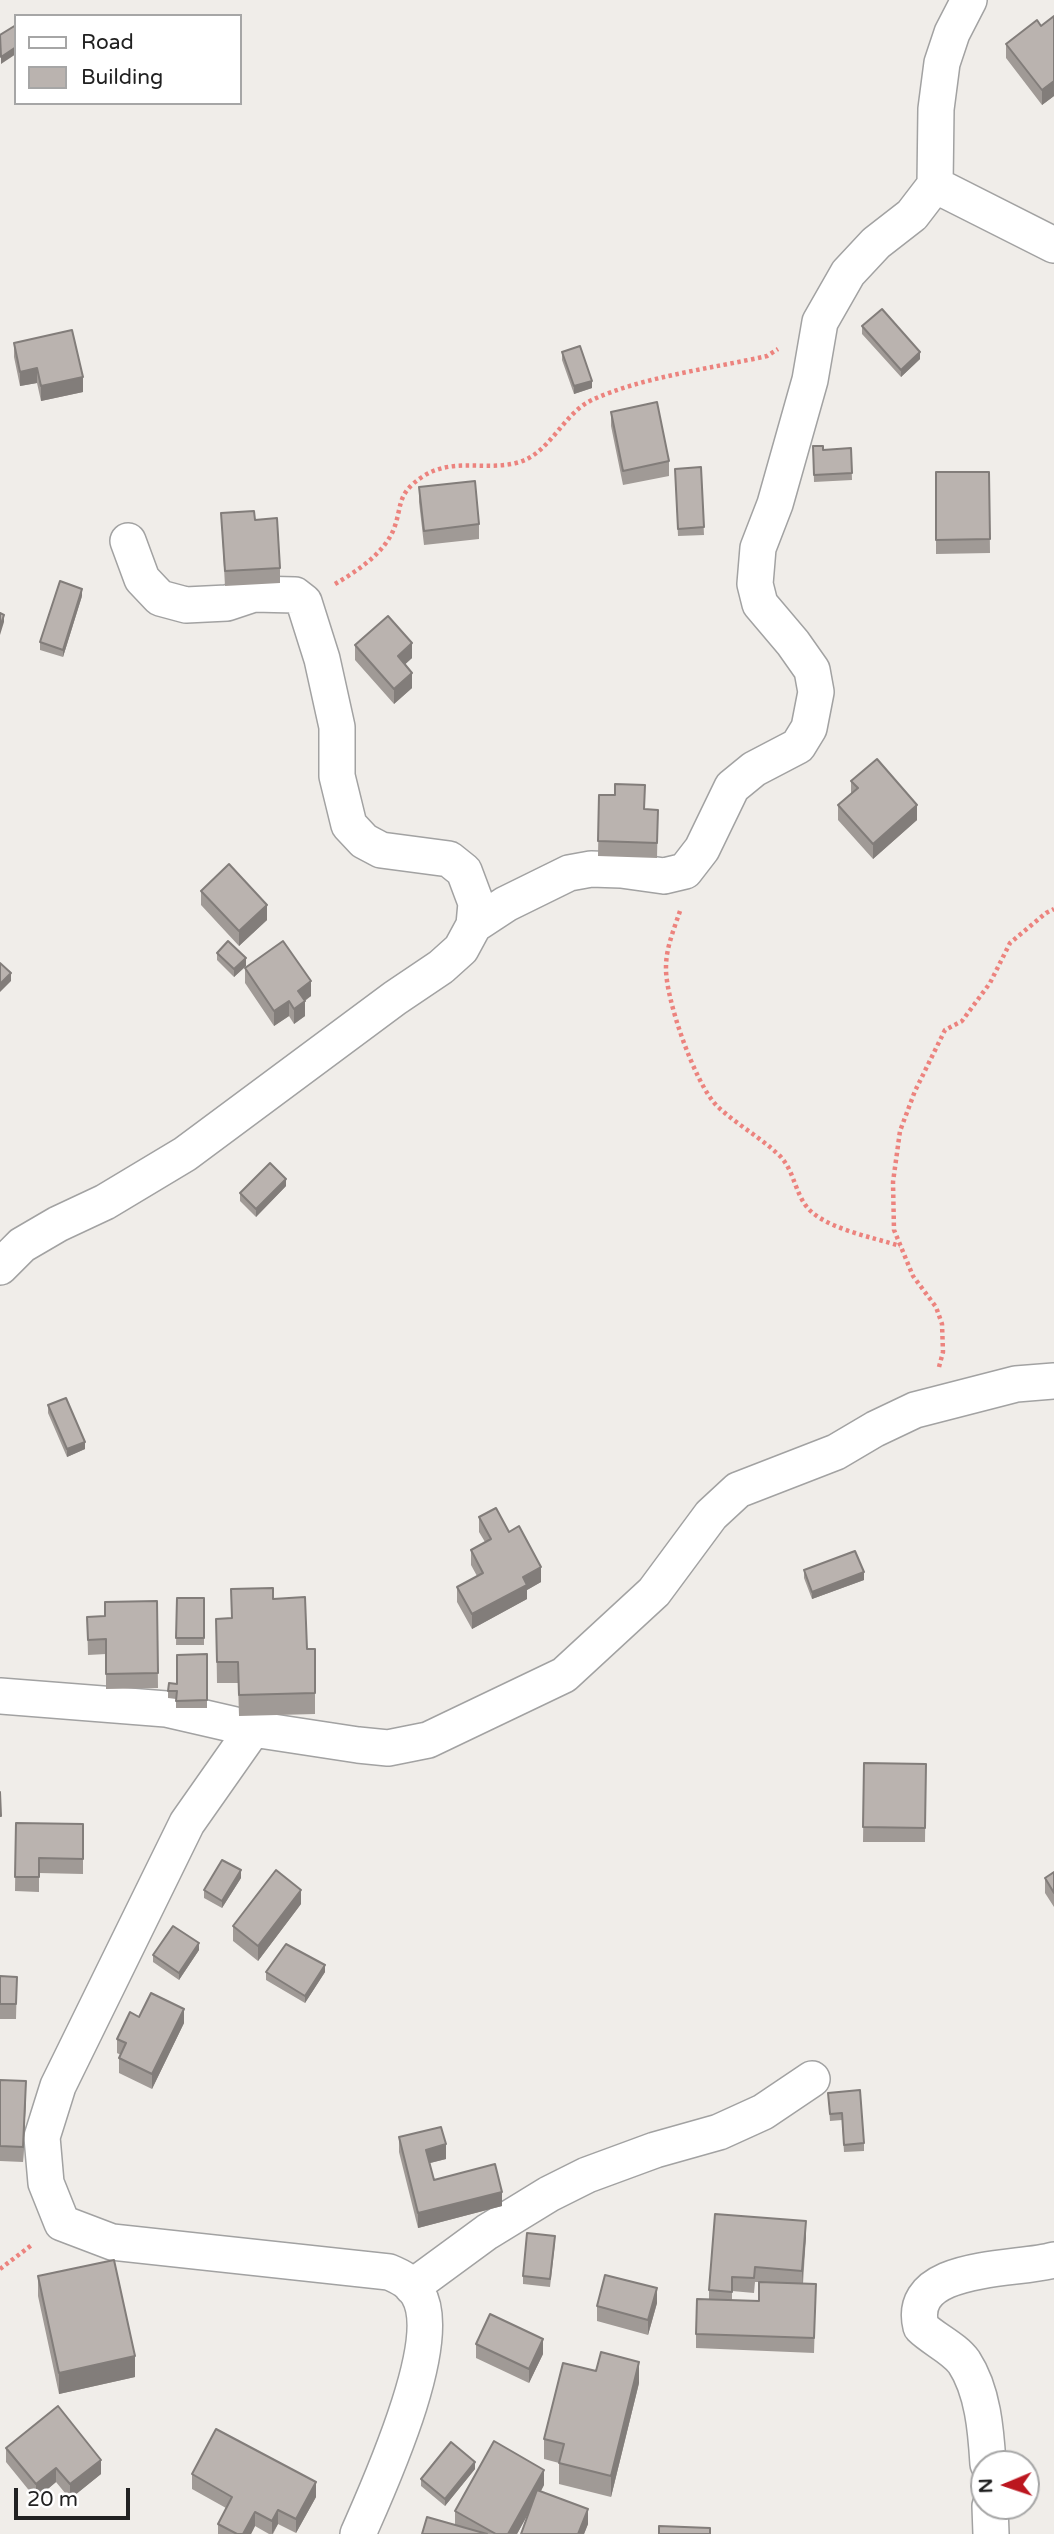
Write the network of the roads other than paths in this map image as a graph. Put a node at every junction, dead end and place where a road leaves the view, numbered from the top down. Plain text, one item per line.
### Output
1 (969, 0) edge
2 (935, 185) junction
3 (1054, 245) edge
4 (128, 541) dead end
5 (474, 925) junction
6 (0, 1267) edge
7 (1054, 1381) edge
8 (0, 1696) edge
9 (253, 1729) junction
10 (812, 2079) dead end
11 (1054, 2260) edge
12 (412, 2287) junction
13 (987, 2450) edge
14 (358, 2534) edge

1 - 2 street
2 - 3 street
2 - 5 street
4 - 5 street
5 - 6 street
7 - 9 street
8 - 9 street
9 - 12 street
10 - 12 street
11 - 13 street
12 - 14 street

